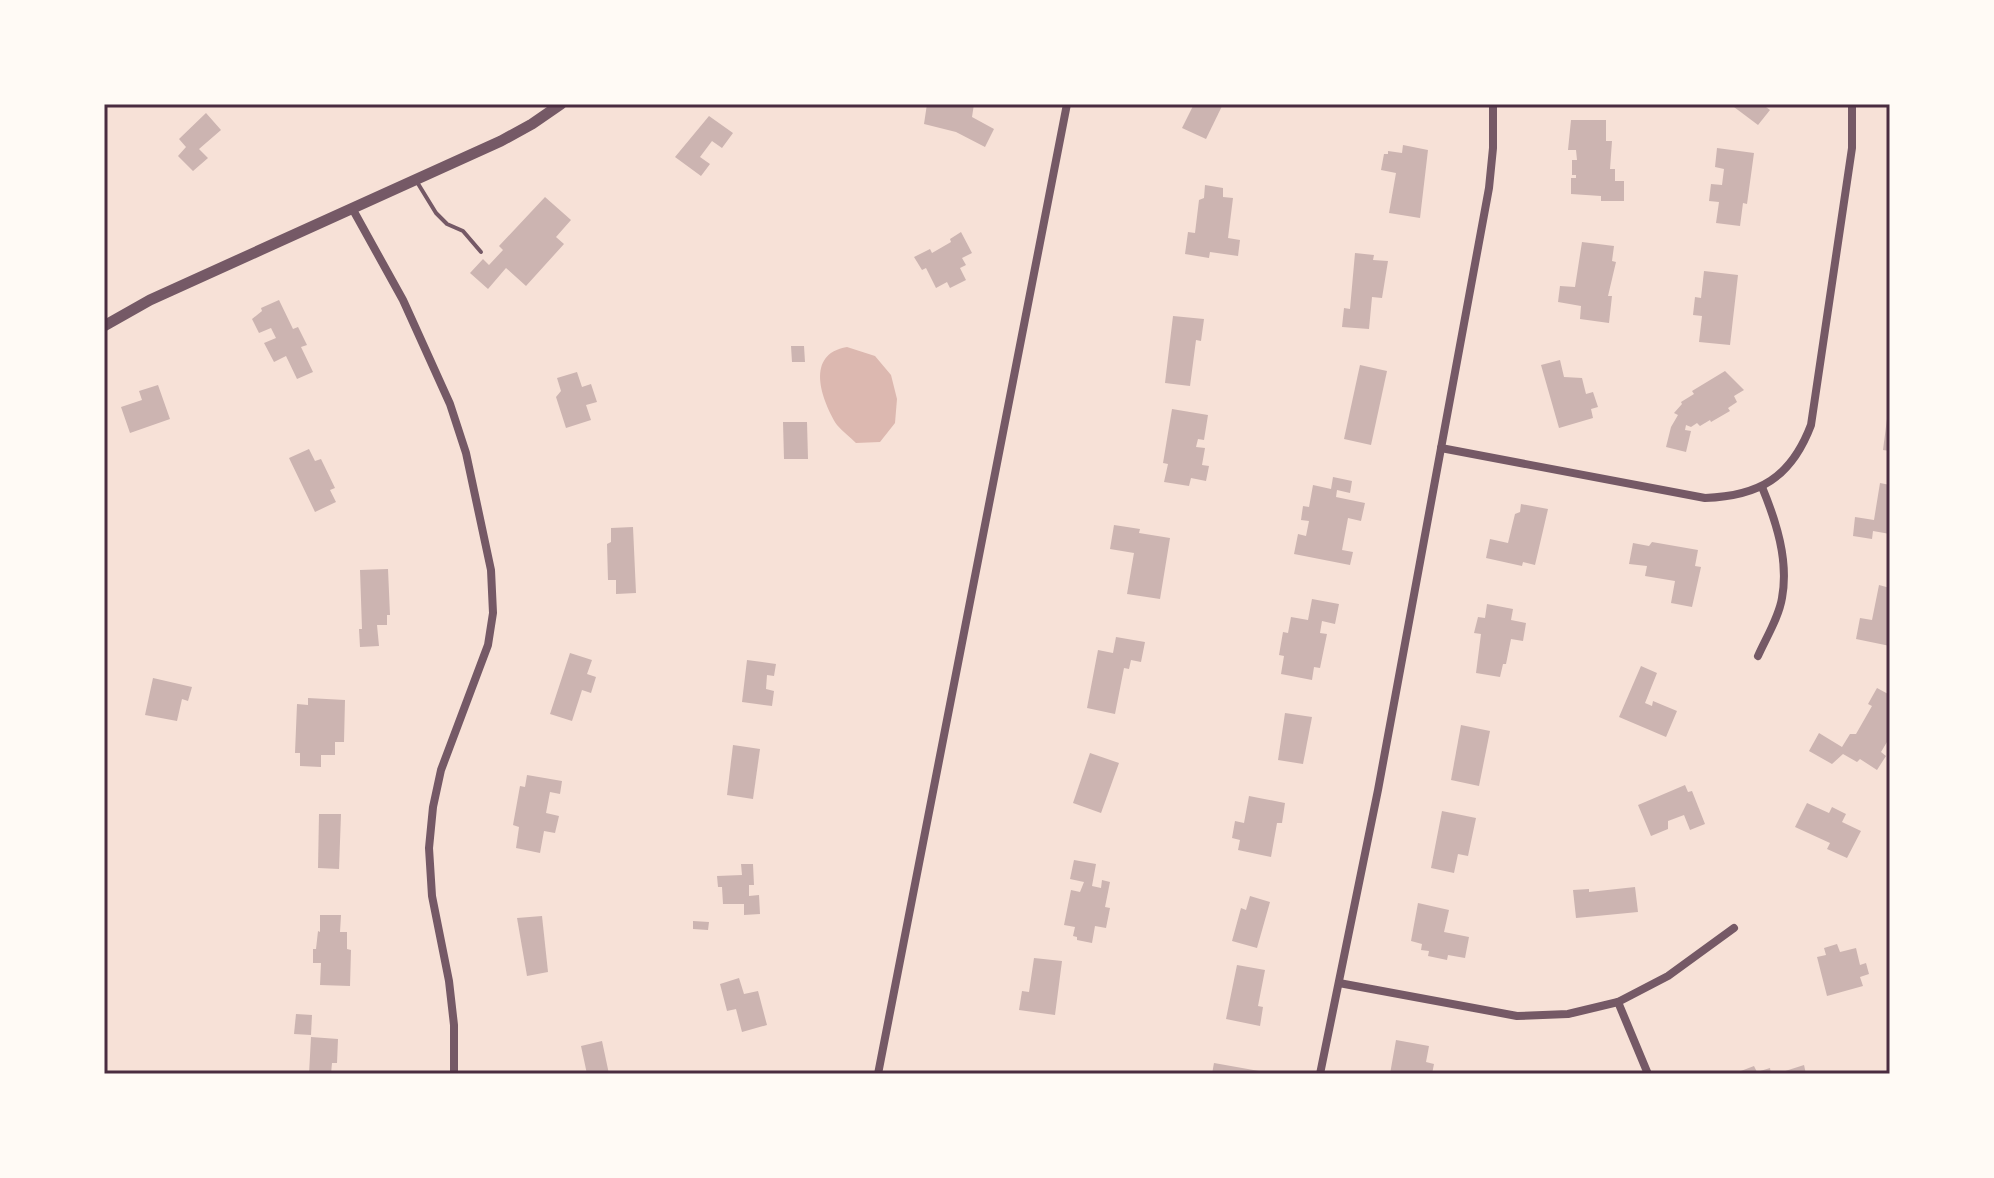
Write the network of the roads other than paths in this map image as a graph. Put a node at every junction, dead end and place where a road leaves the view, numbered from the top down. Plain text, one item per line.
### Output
1 (561, 104) edge
2 (1067, 104) edge
3 (1493, 104) edge
4 (1852, 104) edge
5 (416, 180) junction
6 (352, 208) junction
7 (481, 252) dead end
8 (104, 326) edge
9 (1441, 448) junction
10 (1762, 487) junction
11 (1758, 656) dead end
12 (1734, 928) dead end
13 (1339, 983) junction
14 (1618, 1002) junction
15 (454, 1074) edge
16 (878, 1074) edge
17 (1320, 1074) edge
18 (1648, 1074) edge

1 - 5 street
2 - 16 street
3 - 9 street
4 - 10 street
5 - 6 street
5 - 7 lane
6 - 8 street
6 - 15 street
9 - 10 street
9 - 13 street
10 - 11 street
12 - 14 street
13 - 14 street
13 - 17 street
14 - 18 street

